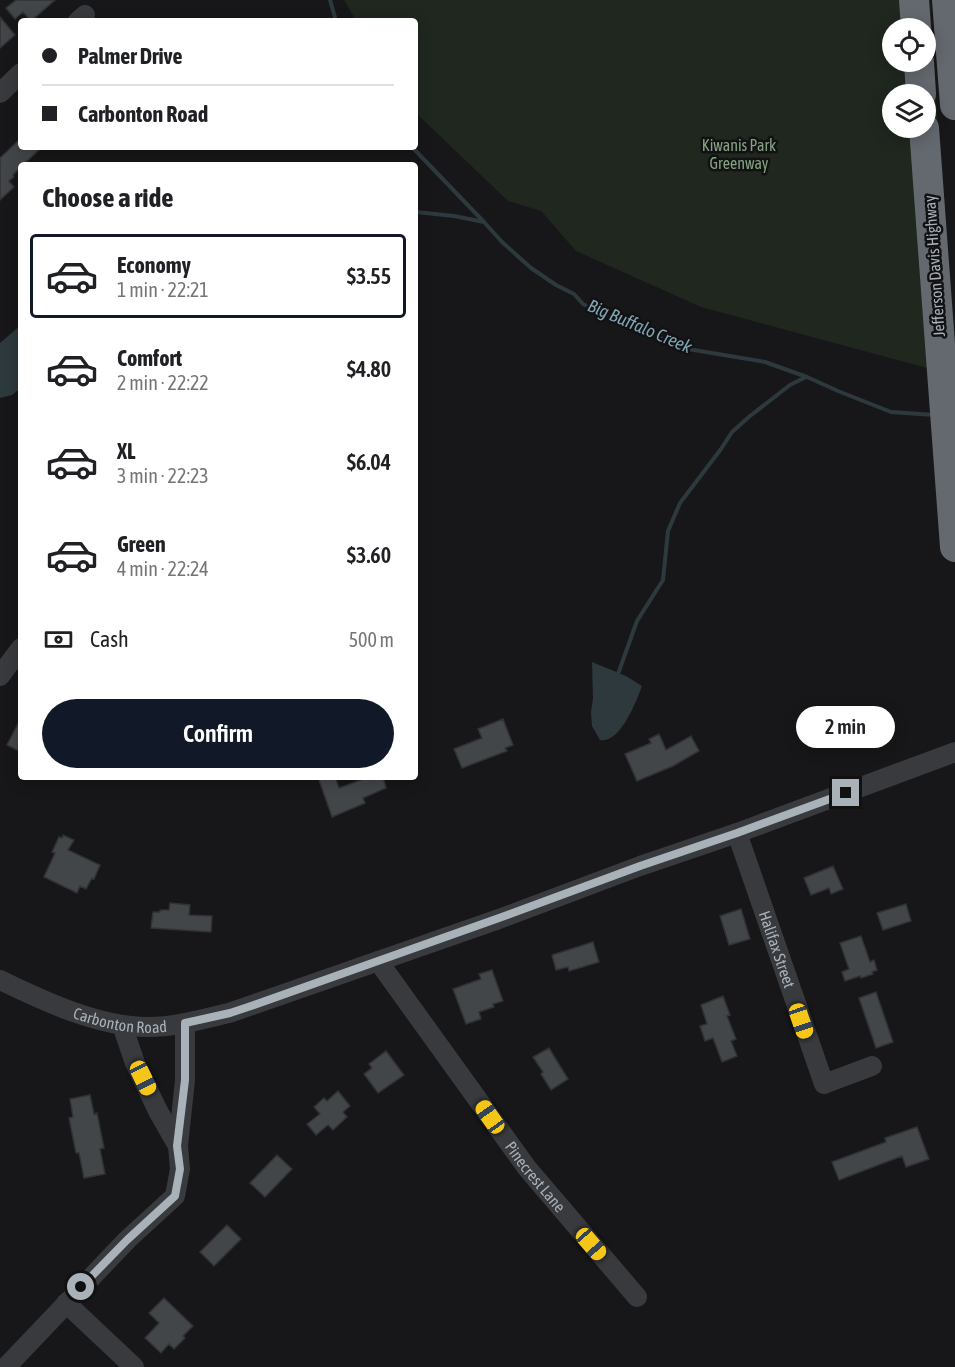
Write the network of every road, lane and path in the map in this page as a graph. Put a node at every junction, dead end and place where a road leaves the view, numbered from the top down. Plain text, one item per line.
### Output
1 (914, 0) edge
2 (947, 0) edge
3 (915, 18) edge
4 (18, 77) edge
5 (0, 93) edge
6 (955, 105) edge
7 (925, 138) edge
8 (955, 548) edge
9 (18, 652) edge
10 (0, 676) edge
11 (955, 752) edge
12 (737, 833) junction
13 (378, 961) junction
14 (0, 980) edge
15 (185, 1023) junction
16 (122, 1025) junction
17 (872, 1066) dead end
18 (177, 1146) junction
19 (637, 1297) dead end
20 (66, 1304) junction
21 (6, 1367) edge
22 (134, 1367) edge

1 - 3 highway
2 - 6 highway
4 - 5 street
7 - 8 highway, Jefferson Davis Highway
9 - 10 street
11 - 12 street, Carbonton Road
12 - 13 street, Carbonton Road
12 - 17 street, Halifax Street
13 - 15 street, Carbonton Road
13 - 19 street, Pinecrest Lane
14 - 16 street, Carbonton Road
15 - 16 street, Carbonton Road
15 - 18 street
16 - 18 street
18 - 20 street
20 - 21 street
20 - 22 street

